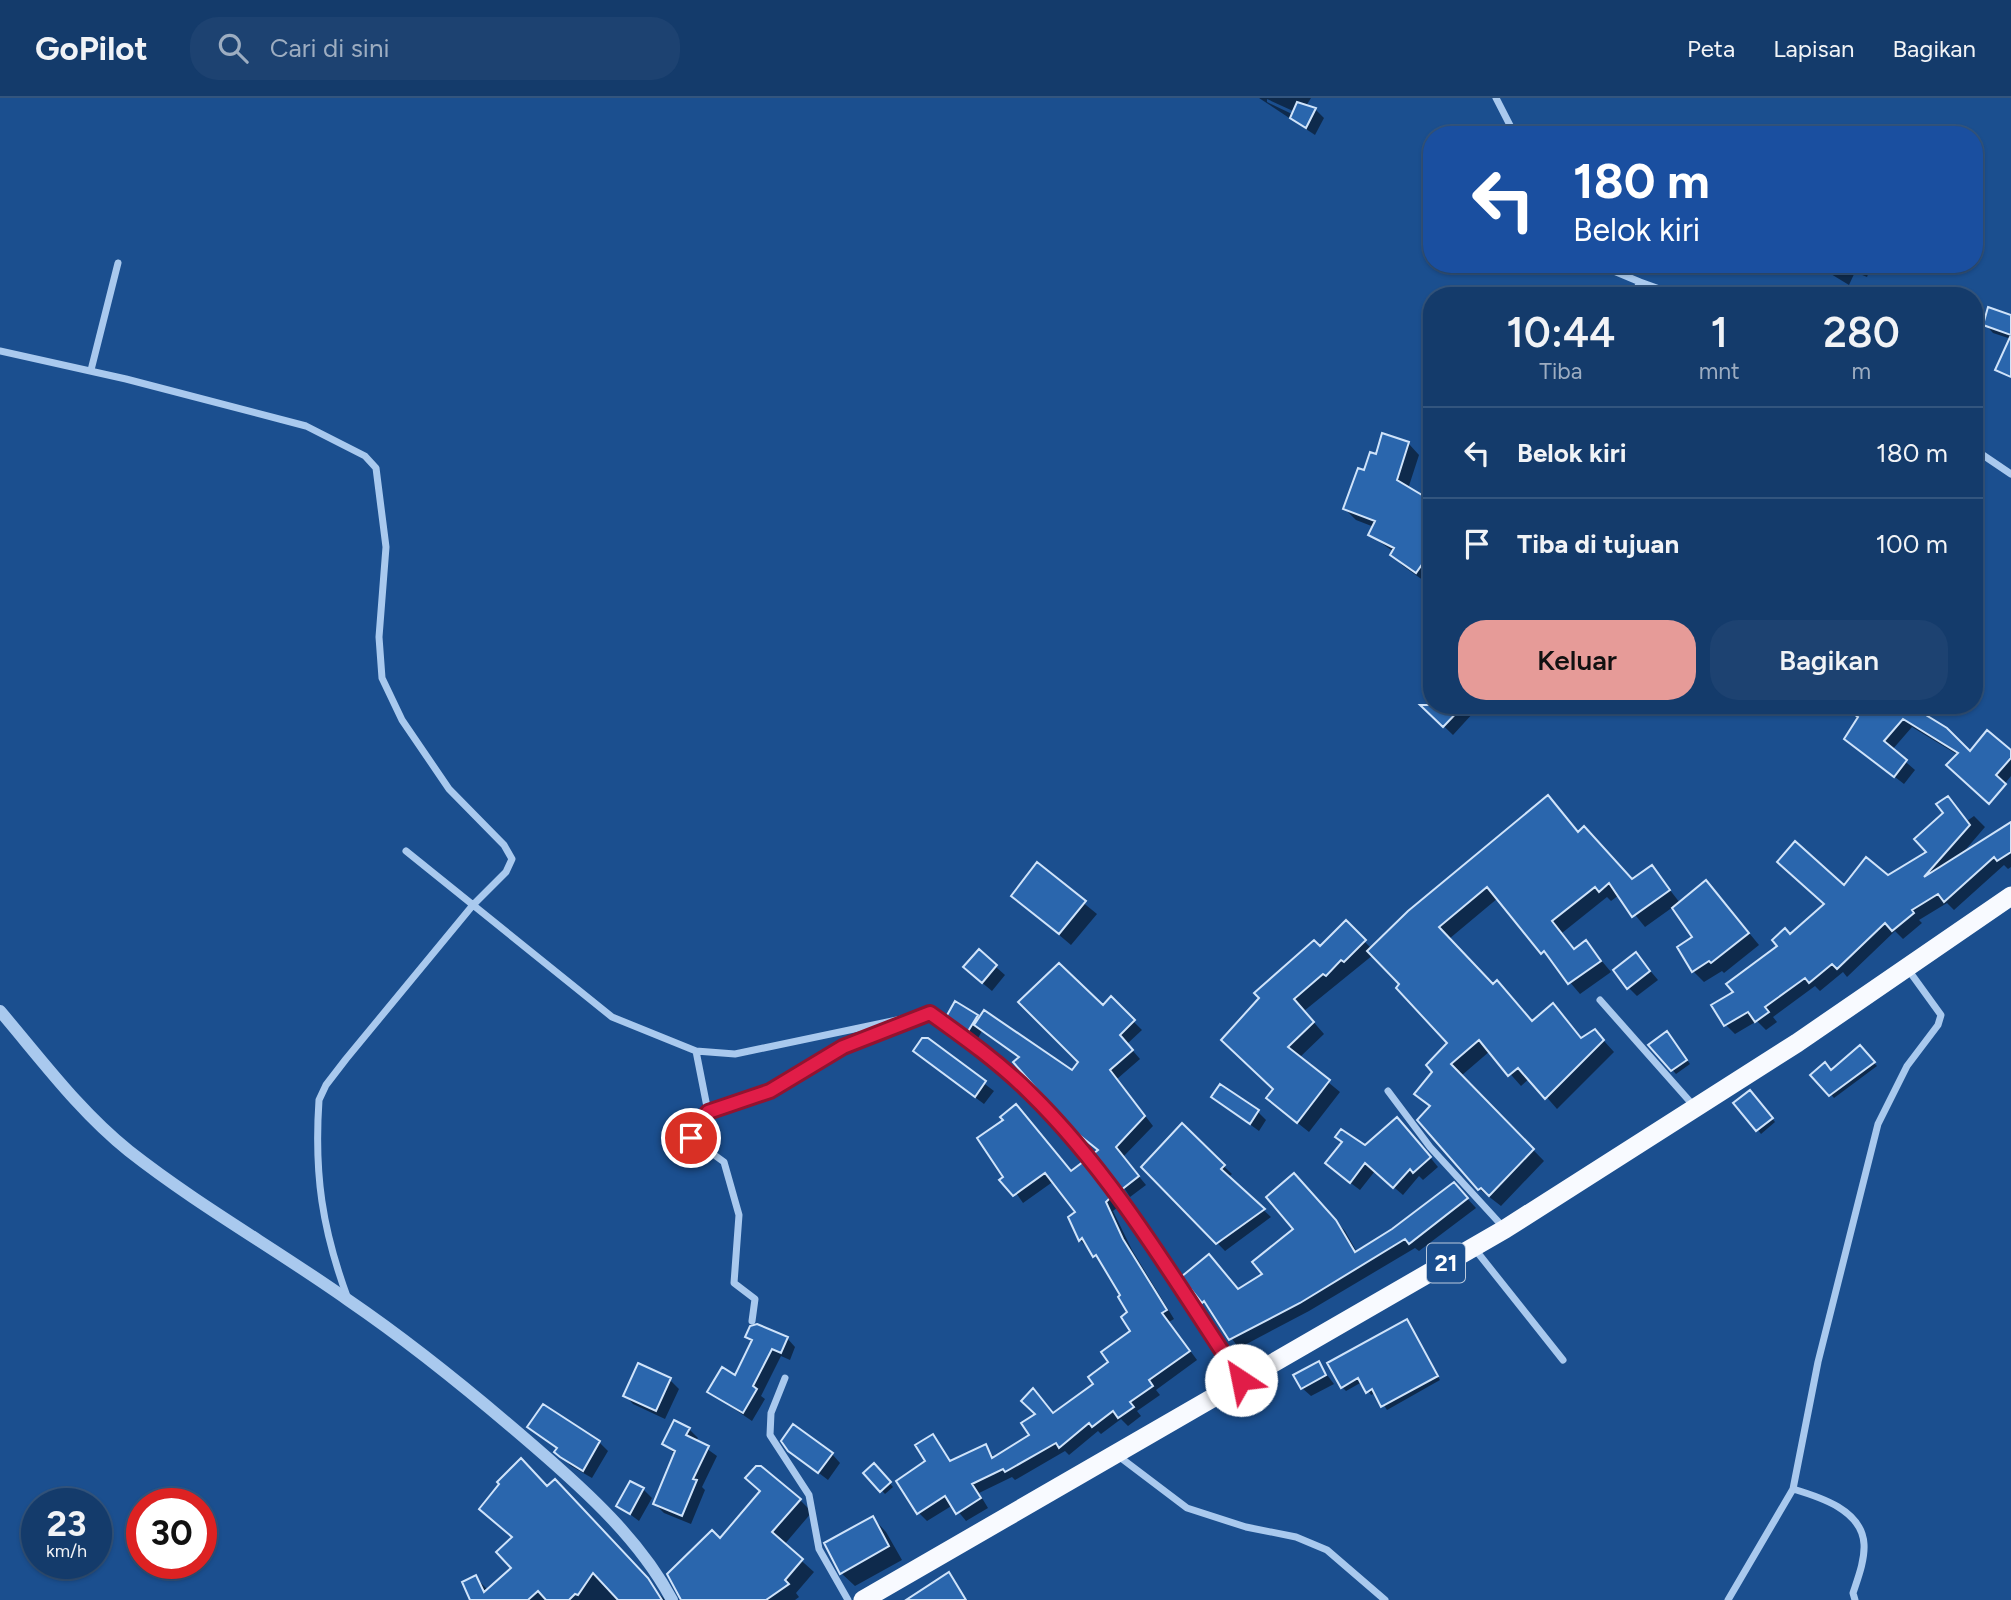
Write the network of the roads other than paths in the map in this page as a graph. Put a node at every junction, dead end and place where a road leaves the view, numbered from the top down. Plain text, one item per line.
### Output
1 (1496, 98) edge
2 (1510, 126) edge
3 (118, 263) dead end
4 (1618, 273) edge
5 (1640, 282) junction
6 (1638, 287) edge
7 (1654, 287) edge
8 (0, 351) edge
9 (91, 370) junction
10 (1983, 455) edge
11 (2011, 474) edge
12 (406, 851) dead end
13 (2011, 896) edge
14 (472, 905) junction
15 (1907, 968) junction
16 (1600, 1000) dead end
17 (0, 1011) edge
18 (930, 1013) junction
19 (696, 1051) junction
20 (1388, 1091) dead end
21 (1696, 1108) junction
22 (708, 1112) junction
23 (1505, 1229) junction
24 (1473, 1248) junction
25 (348, 1300) junction
26 (752, 1321) dead end
27 (1563, 1360) dead end
28 (785, 1378) dead end
29 (1241, 1380) junction
30 (1116, 1454) junction
31 (1793, 1489) junction
32 (673, 1600) edge
33 (848, 1600) edge
34 (863, 1600) edge
35 (1385, 1600) edge
36 (1728, 1600) edge
37 (1855, 1600) edge

1 - 2 street
3 - 9 street
4 - 5 street
5 - 6 street
5 - 7 street
8 - 9 street
9 - 14 street
10 - 11 street
12 - 14 street
13 - 15 highway, 21
14 - 19 street
14 - 25 street
15 - 21 highway, 21
15 - 31 street
16 - 21 street
17 - 25 street
18 - 19 street
18 - 22 street
18 - 29 street
19 - 22 street
20 - 23 street
21 - 23 highway, 21
22 - 26 street
23 - 24 highway, 21
24 - 27 street
24 - 29 highway, 21
25 - 32 street
28 - 33 street
29 - 30 highway, 21
30 - 34 highway, 21
30 - 35 street
31 - 36 street
31 - 37 street

